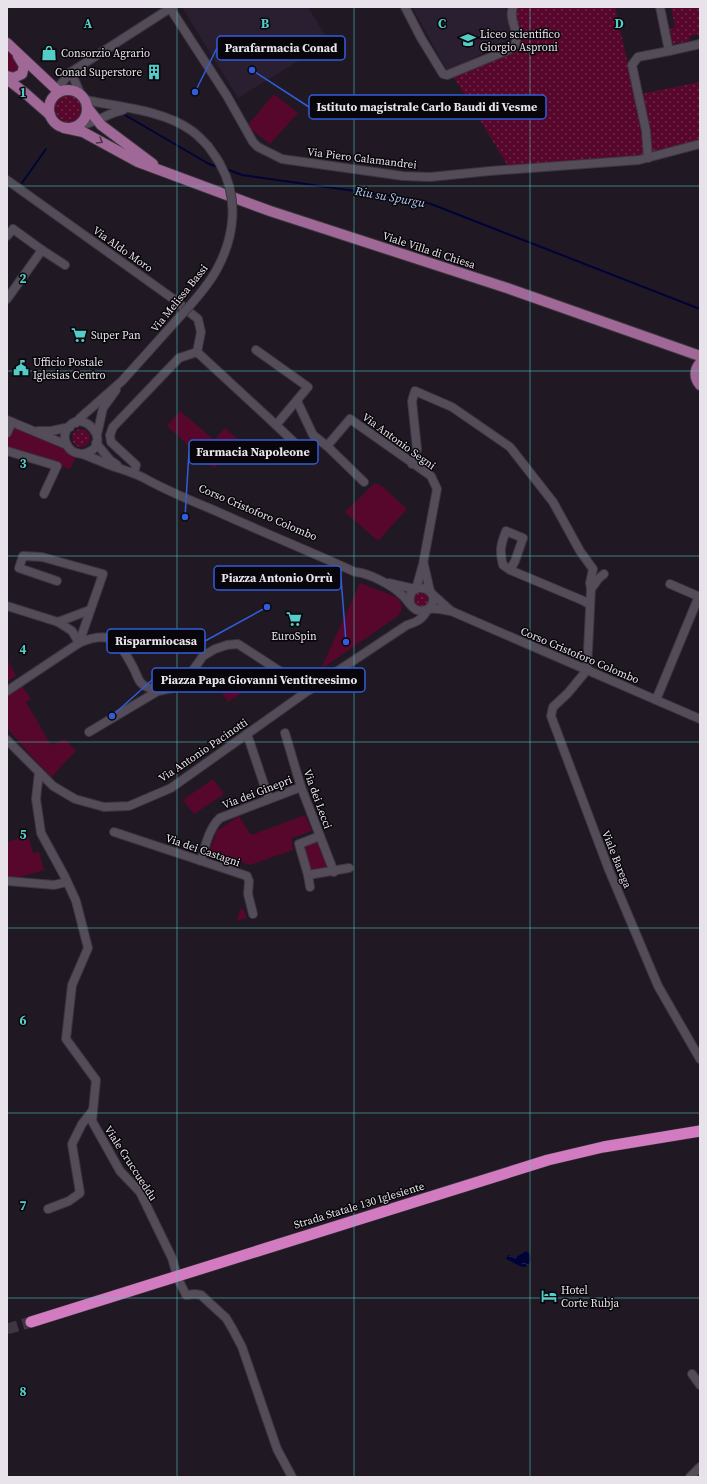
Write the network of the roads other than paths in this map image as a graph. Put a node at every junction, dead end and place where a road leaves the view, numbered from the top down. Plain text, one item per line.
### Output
1 (405, 7) edge
2 (513, 7) edge
3 (660, 7) edge
4 (171, 8) edge
5 (700, 44) edge
6 (11, 47) edge
7 (669, 51) junction
8 (71, 72) junction
9 (7, 76) edge
10 (7, 80) edge
11 (60, 91) junction
12 (84, 100) junction
13 (129, 109) junction
14 (50, 115) junction
15 (97, 120) junction
16 (79, 125) junction
17 (64, 128) junction
18 (700, 144) edge
19 (648, 158) junction
20 (163, 171) junction
21 (7, 180) edge
22 (7, 236) edge
23 (42, 250) junction
24 (65, 265) dead end
25 (7, 299) edge
26 (256, 350) dead end
27 (197, 352) junction
28 (687, 352) junction
29 (700, 356) edge
30 (698, 365) edge
31 (122, 381) junction
32 (700, 385) edge
33 (297, 401) junction
34 (10, 421) edge
35 (73, 425) junction
36 (276, 425) junction
37 (35, 432) junction
38 (7, 433) edge
39 (96, 439) junction
40 (296, 444) dead end
41 (67, 445) junction
42 (327, 446) junction
43 (7, 451) edge
44 (83, 454) junction
45 (412, 464) junction
46 (121, 468) junction
47 (134, 473) junction
48 (364, 482) dead end
49 (44, 494) dead end
50 (423, 564) junction
51 (510, 570) junction
52 (604, 574) dead end
53 (57, 581) dead end
54 (380, 581) junction
55 (670, 584) dead end
56 (416, 589) junction
57 (591, 589) junction
58 (431, 592) junction
59 (700, 596) edge
60 (411, 605) junction
61 (590, 605) junction
62 (7, 606) edge
63 (428, 609) junction
64 (90, 610) junction
65 (451, 611) junction
66 (58, 622) junction
67 (407, 625) junction
68 (79, 643) junction
69 (587, 670) junction
70 (309, 690) junction
71 (7, 691) edge
72 (158, 691) junction
73 (656, 700) junction
74 (700, 719) edge
75 (89, 732) dead end
76 (285, 733) dead end
77 (247, 734) junction
78 (7, 740) edge
79 (39, 772) junction
80 (301, 787) junction
81 (269, 799) junction
82 (114, 832) dead end
83 (320, 836) junction
84 (201, 861) junction
85 (349, 868) dead end
86 (334, 872) junction
87 (308, 875) junction
88 (7, 881) edge
89 (67, 882) junction
90 (310, 887) dead end
91 (253, 914) dead end
92 (700, 1059) edge
93 (93, 1109) junction
94 (700, 1132) edge
95 (48, 1209) dead end
96 (176, 1272) dead end
97 (179, 1282) dead end
98 (31, 1322) tunnel mouth
99 (692, 1374) dead end
100 (700, 1385) edge
101 (700, 1468) edge
102 (292, 1477) edge
103 (690, 1477) edge

1 - 2 street
3 - 7 street
4 - 8 street
4 - 19 street, Via Piero Calamandrei
5 - 7 street
6 - 9 main road
6 - 11 main road
7 - 19 street
8 - 11 street
8 - 12 street
10 - 14 main road
11 - 12 main road
11 - 14 main road
12 - 13 street, Via Melissa Bassi
12 - 15 main road, Viale Villa di Chiesa
12 - 16 main road
13 - 15 street, Via Melissa Bassi
13 - 31 street, Via Melissa Bassi, bridge
14 - 17 main road
15 - 16 street, Via Melissa Bassi
15 - 20 main road, Viale Villa di Chiesa
16 - 17 main road
17 -> 20 main road, Viale Villa di Chiesa
18 - 19 street, Via Piero Calamandrei
20 - 28 main road, Viale Villa di Chiesa
21 - 27 street, Via Aldo Moro
22 - 23 street
23 - 24 street
23 - 25 street
26 - 33 street
27 - 36 street
27 - 47 street
28 - 29 main road, Viale Villa di Chiesa
28 - 30 main road
30 - 32 main road
31 - 35 street, Via Melissa Bassi
31 - 39 street, Via Melissa Bassi
33 - 36 street
33 - 42 street
34 - 37 street, Corso Cristoforo Colombo
34 - 38 street
35 - 37 street, Corso Cristoforo Colombo
35 - 39 street, Corso Cristoforo Colombo
35 - 41 street
36 - 40 street
37 - 41 street, Corso Cristoforo Colombo
39 - 44 street
39 - 46 street, Corso Cristoforo Colombo
41 - 44 street, Corso Cristoforo Colombo
42 - 45 street, Via Antonio Segni
42 - 48 street
43 - 49 street
44 - 46 street, Corso Cristoforo Colombo
45 - 50 street, Via Antonio Segni
45 - 57 street
46 - 47 street, Corso Cristoforo Colombo
47 - 54 street, Corso Cristoforo Colombo
50 - 56 street, Via Antonio Segni
50 - 58 street, Via Antonio Segni
51 - 51 street
51 - 61 street
52 - 57 street
53 - 64 street
54 - 56 street, Corso Cristoforo Colombo
54 - 60 street, Corso Cristoforo Colombo
55 - 59 street
56 - 58 street, Corso Cristoforo Colombo
56 - 60 street
57 - 61 street
58 - 63 street
58 - 65 street, Corso Cristoforo Colombo
59 - 73 street
60 - 63 street, Corso Cristoforo Colombo
60 - 67 street
61 - 69 street
62 - 66 street
63 - 65 street, Corso Cristoforo Colombo
63 - 67 street, Via Antonio Pacinotti
64 - 66 street
64 - 68 street
65 - 69 street, Corso Cristoforo Colombo
66 - 68 street
67 - 70 street, Via Antonio Pacinotti
68 - 71 street
68 - 72 street
69 - 73 street, Corso Cristoforo Colombo
69 - 92 street, Viale Barega
70 - 72 street
70 - 77 street, Via Antonio Pacinotti
72 - 75 street
73 - 74 street, Corso Cristoforo Colombo
76 - 80 street, Via dei Lecci
77 - 79 street, Via Antonio Pacinotti
77 - 81 street
78 - 79 street, Via Antonio Pacinotti
79 - 89 street, Viale Cruccueddu
80 - 81 street, Via dei Ginepri
80 - 83 street, Via dei Lecci
81 - 84 street, Via dei Ginepri
82 - 84 street, Via dei Castagni
83 - 86 street, Via dei Lecci
83 - 87 street
84 - 91 street, Via dei Castagni
85 - 86 street
86 - 87 street
87 - 90 street
88 - 89 street
89 - 93 street, Viale Cruccueddu
93 - 95 street
93 - 96 street, Viale Cruccueddu
94 - 98 highway, Strada Statale 130 Iglesiente
97 - 102 street
99 - 100 street
101 - 103 street

